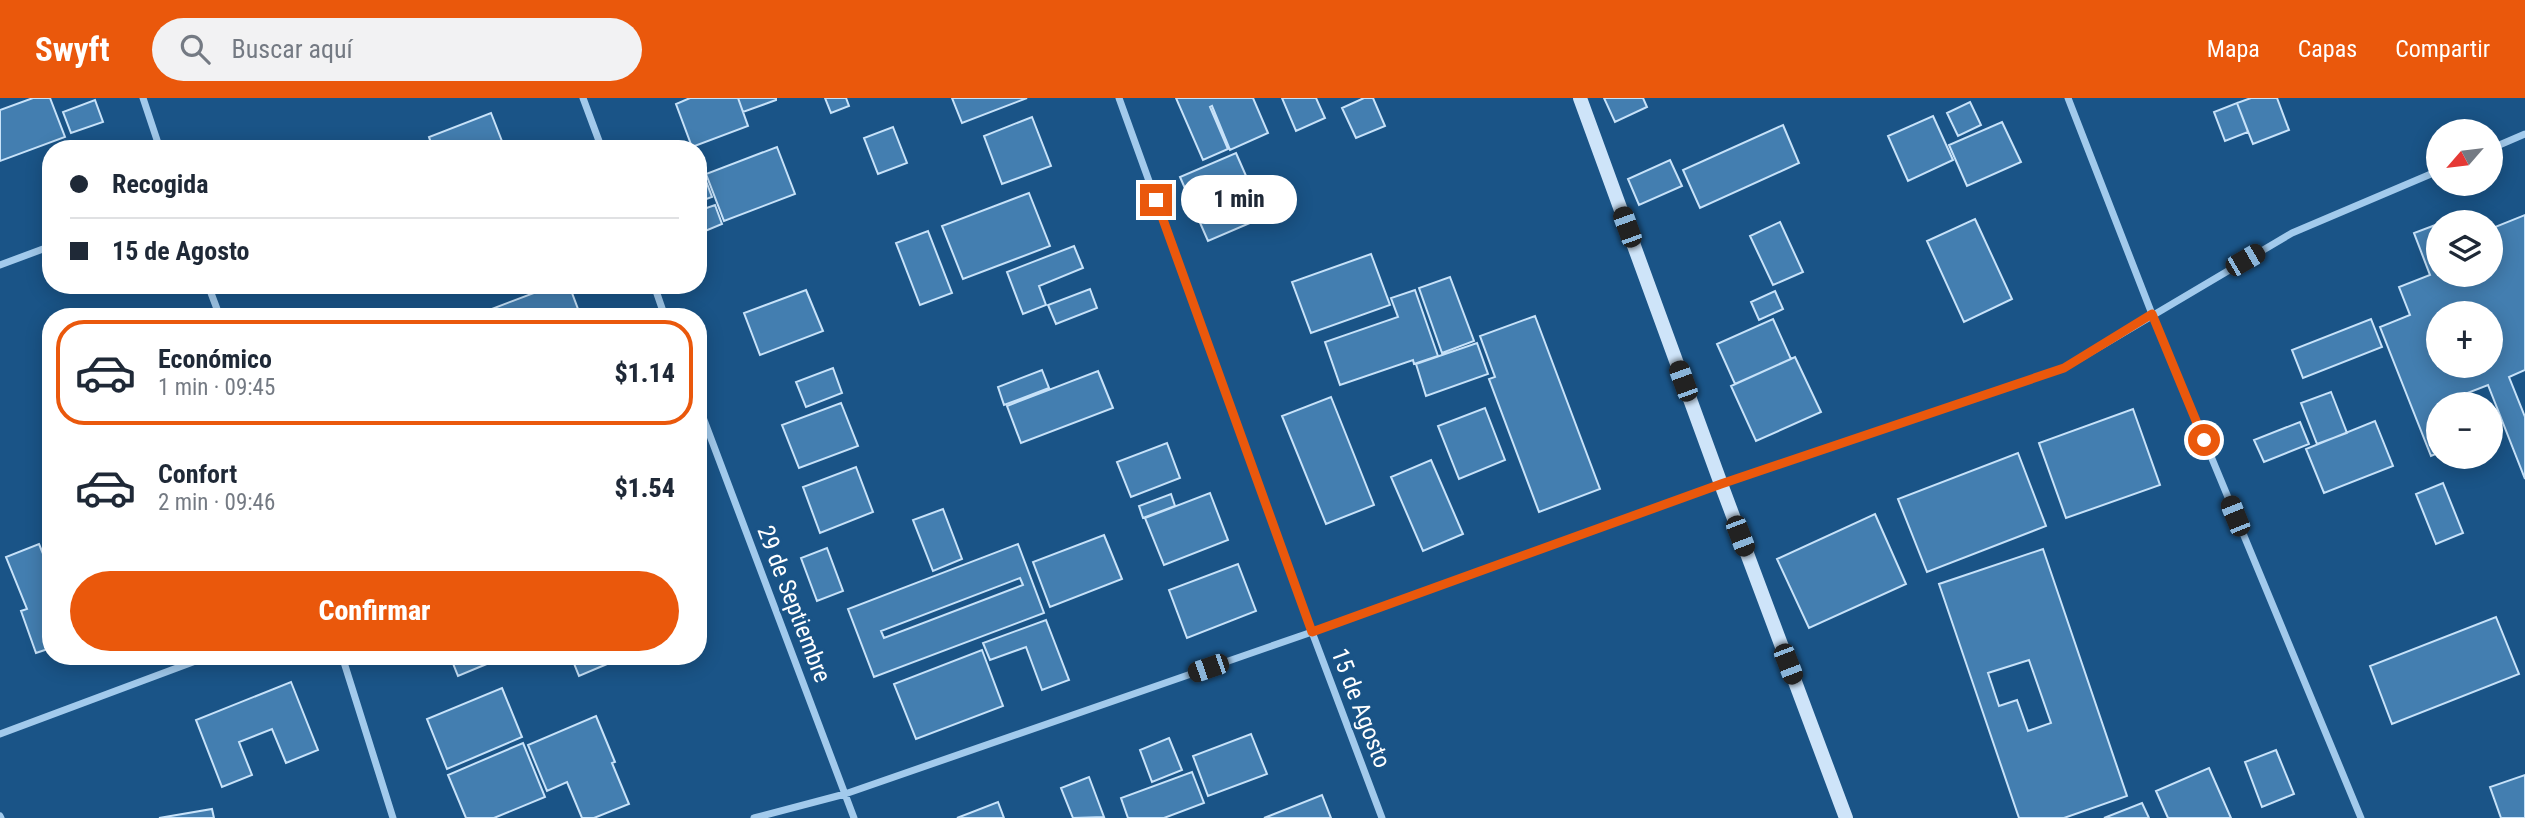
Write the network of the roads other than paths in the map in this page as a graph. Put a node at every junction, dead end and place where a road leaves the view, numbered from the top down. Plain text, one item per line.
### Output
1 (144, 98) edge
2 (583, 98) edge
3 (1119, 98) edge
4 (1580, 98) edge
5 (2068, 98) edge
6 (2525, 134) edge
7 (157, 140) edge
8 (599, 140) edge
9 (2503, 143) edge
10 (2426, 176) edge
11 (42, 249) edge
12 (0, 265) edge
13 (2152, 314) junction
14 (707, 428) edge
15 (1721, 484) junction
16 (1312, 632) junction
17 (185, 665) edge
18 (345, 665) edge
19 (0, 734) edge
20 (845, 794) junction
21 (393, 818) edge
22 (754, 818) edge
23 (854, 818) edge
24 (1382, 818) edge
25 (1846, 818) edge
26 (2361, 818) edge

1 - 7 street
2 - 8 street
3 - 16 street, 15 de Agosto
4 - 15 street
5 - 13 street
6 - 9 street
10 - 13 street
11 - 12 street
13 - 15 street
13 - 26 street
14 - 20 street, 29 de Septiembre
15 - 16 street
15 - 25 street
16 - 20 street
16 - 24 street, 15 de Agosto
17 - 19 street
18 - 21 street
20 - 22 street
20 - 23 street, 29 de Septiembre

